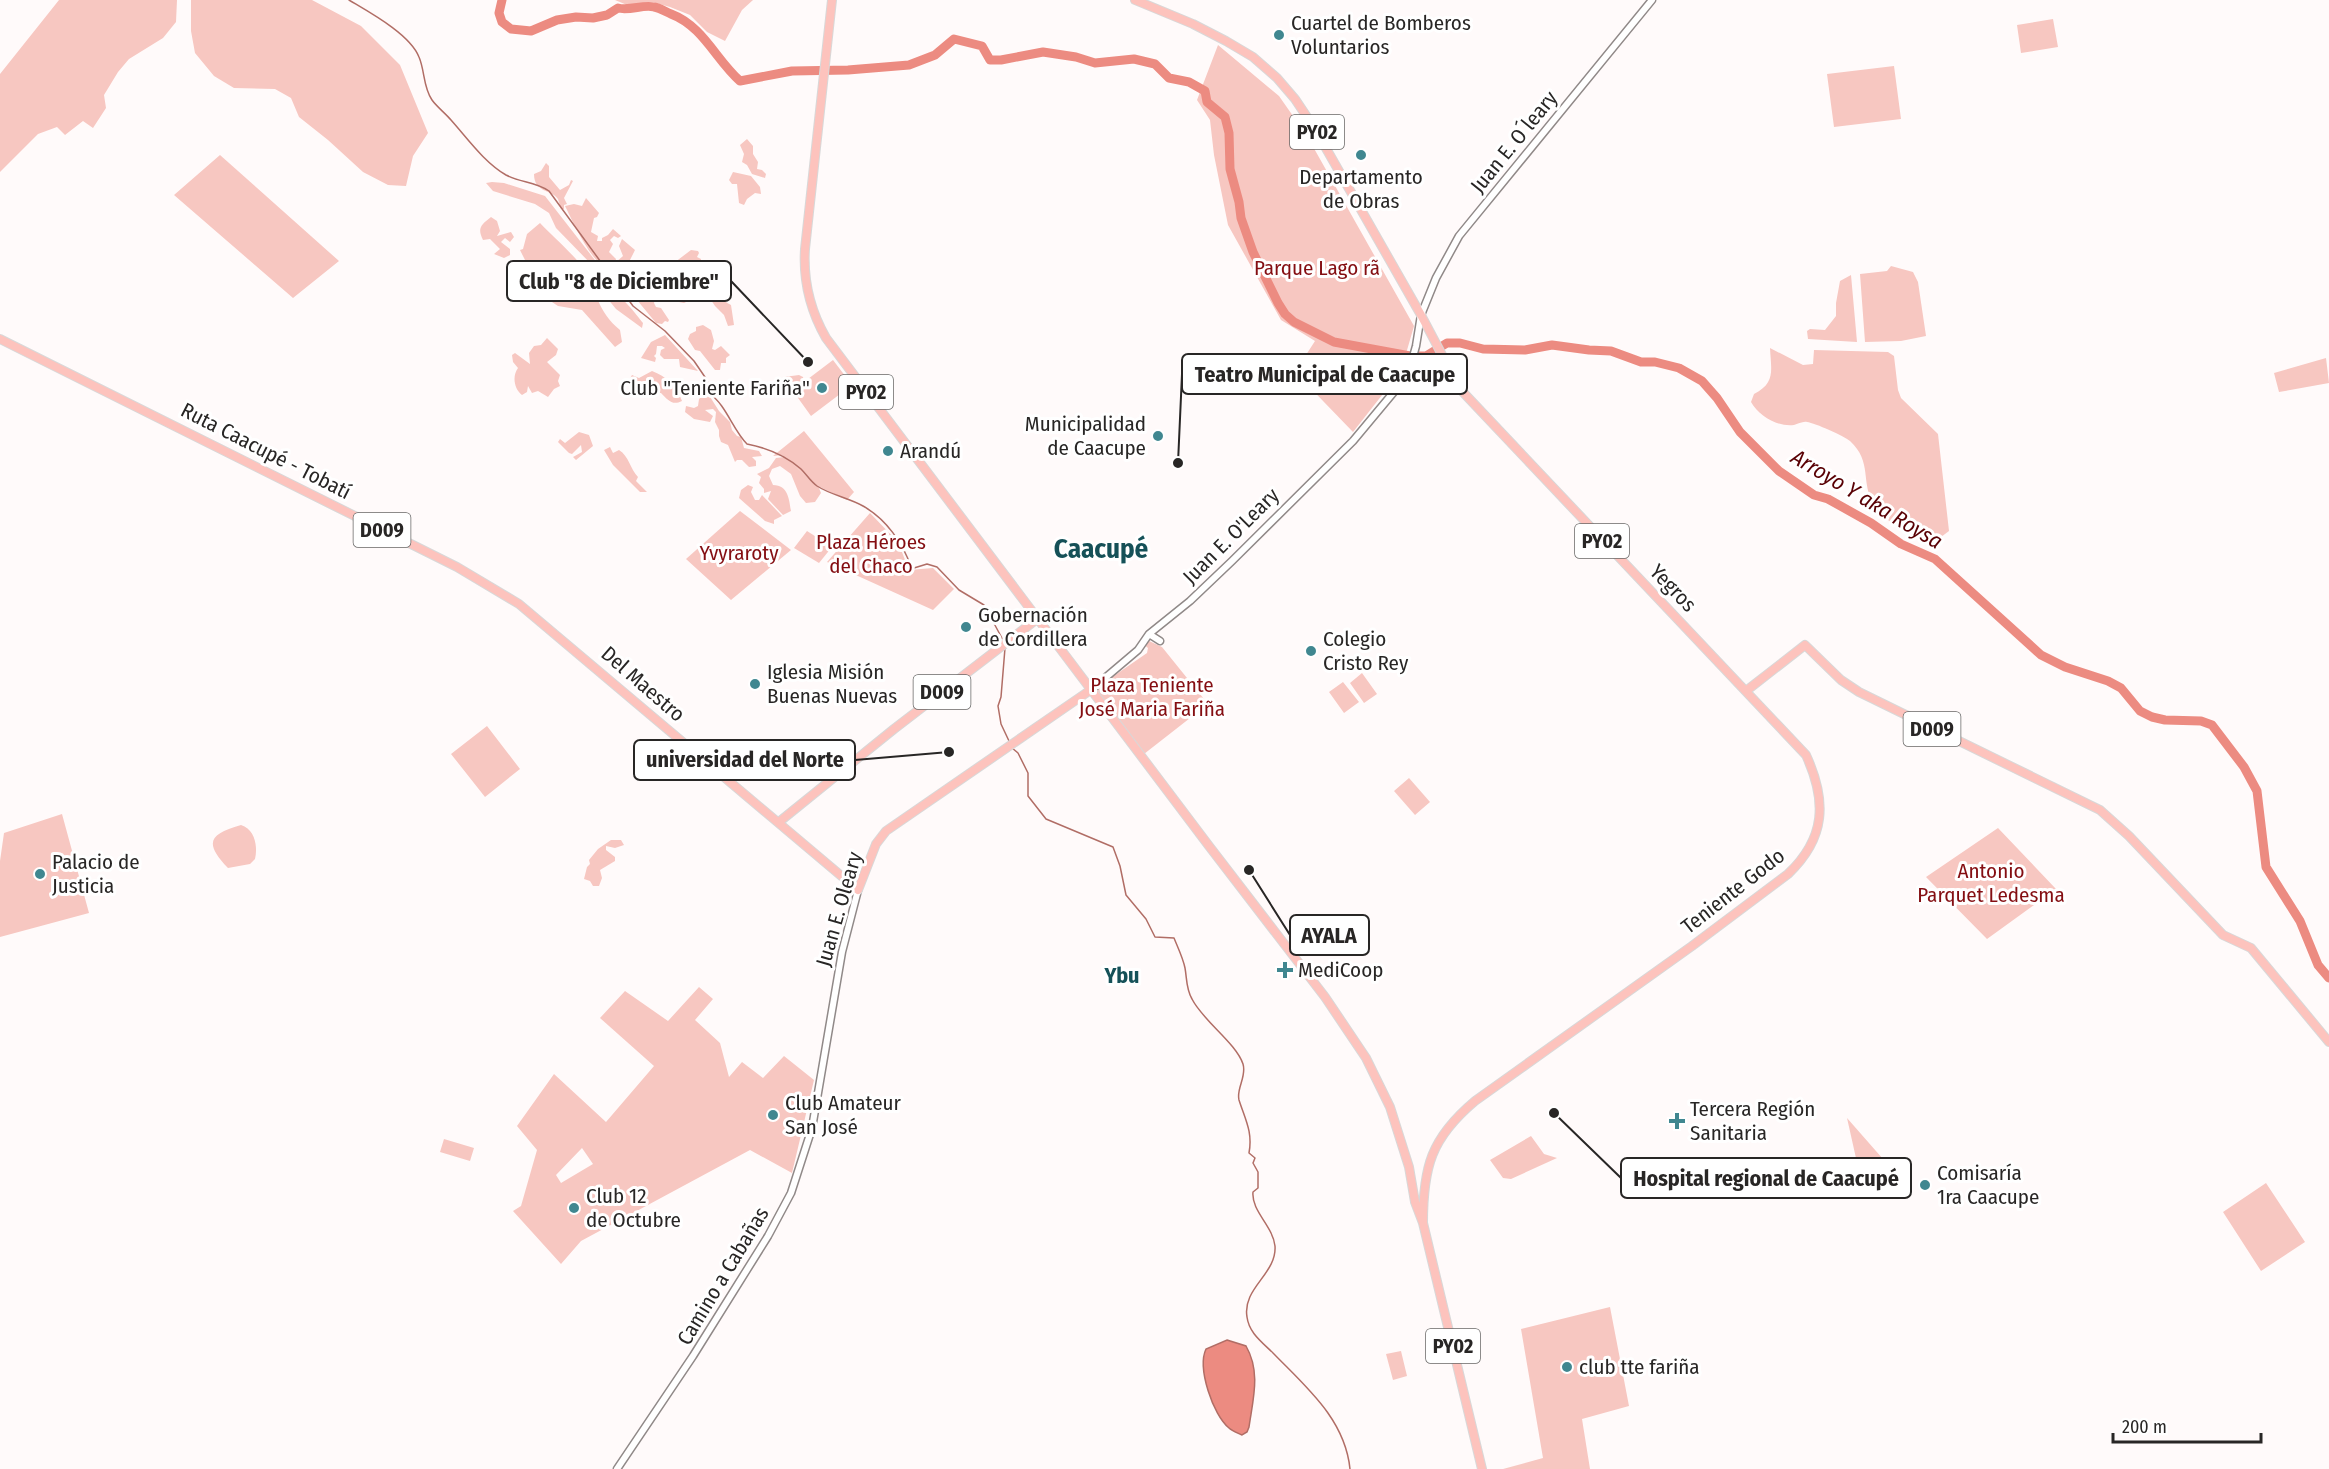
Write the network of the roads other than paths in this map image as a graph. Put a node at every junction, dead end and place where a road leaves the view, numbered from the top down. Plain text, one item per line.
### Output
1 (832, 0) edge
2 (1135, 0) edge
3 (1652, 0) edge
4 (1421, 315) junction
5 (0, 339) edge
6 (1408, 375) junction
7 (1452, 377) junction
8 (513, 600) joint
9 (1037, 619) junction
10 (1149, 634) junction
11 (1160, 641) dead end
12 (1092, 689) junction
13 (1746, 691) junction
14 (1015, 741) joint
15 (1806, 755) joint
16 (779, 822) junction
17 (858, 890) junction
18 (2329, 1042) edge
19 (821, 1084) joint
20 (1402, 1143) junction
21 (1429, 1162) junction
22 (1424, 1223) junction
23 (617, 1469) edge
24 (1482, 1469) edge

1 - 9 main road, PY02
2 - 4 main road, PY02
3 - 4 street, Juan E. O´leary
4 - 6 street, Juan E. O'Leary
4 - 7 main road, Yegros / PY02
5 - 8 main road, Ruta Caacupé - Tobatí / D009
6 - 7 main road
6 - 10 street, Juan E. O'Leary
7 - 13 main road, Yegros / PY02
8 - 16 main road, Del Maestro / D009
9 - 12 main road, PY02
9 - 16 main road, D009
10 - 11 street
10 - 12 street, Juan E. O'Leary
12 - 14 main road, Juan E. O'Leary
12 - 20 main road, PY02
13 - 15 main road, Yegros / PY02
13 - 18 main road, D009
14 - 17 main road, Juan E. Oleary
15 - 21 main road, Teniente Godo / PY02
16 - 17 main road, Del Maestro / D009
17 - 19 street, Juan E. Oleary
19 - 23 street, Camino a Cabañas
20 - 21 main road
20 - 22 main road, PY02
21 - 22 main road, PY02
22 - 24 main road, PY02

